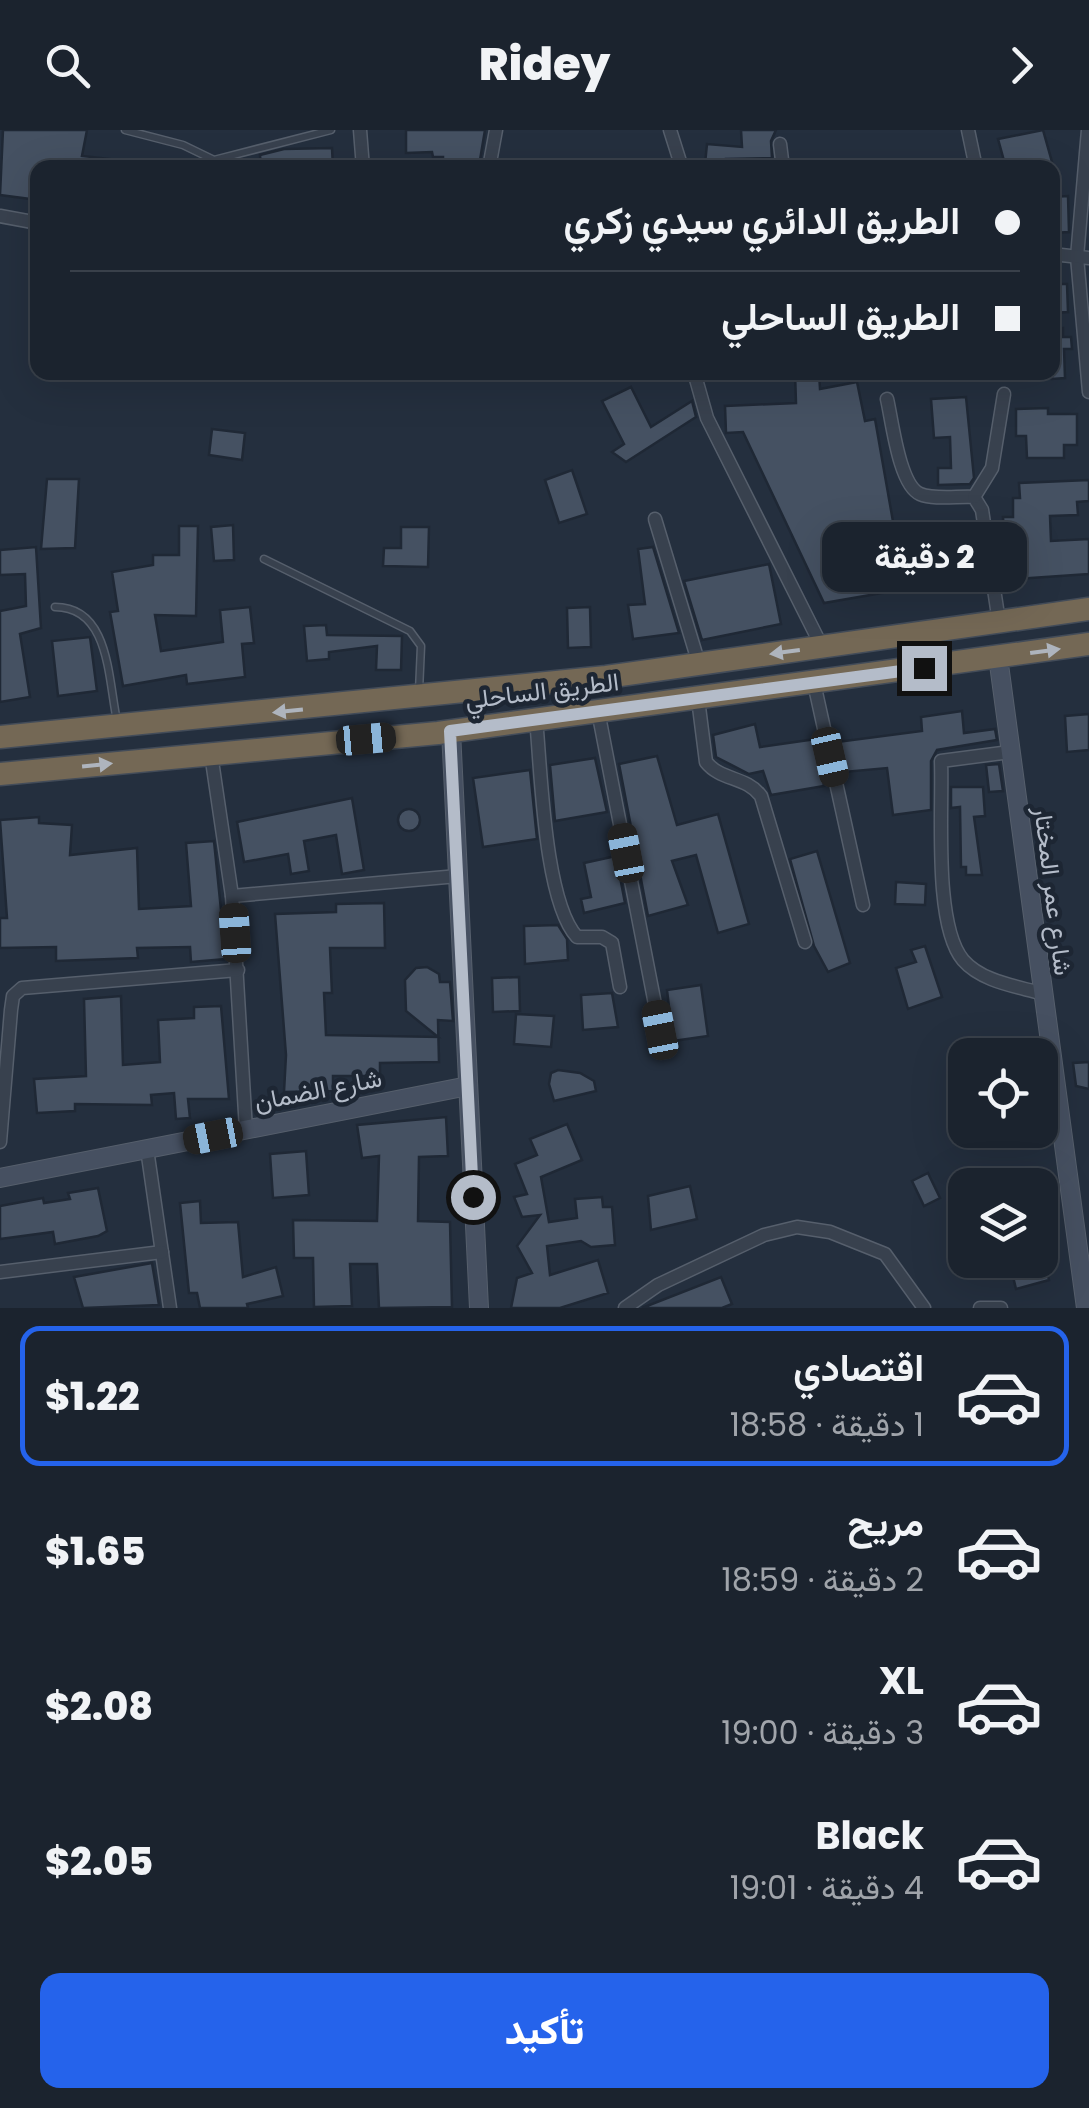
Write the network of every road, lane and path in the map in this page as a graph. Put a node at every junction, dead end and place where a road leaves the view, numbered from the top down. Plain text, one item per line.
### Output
1 (125, 130) edge
2 (331, 130) edge
3 (360, 130) edge
4 (496, 130) edge
5 (670, 130) edge
6 (968, 130) edge
7 (1088, 130) edge
8 (780, 144) dead end
9 (362, 160) edge
10 (490, 160) edge
11 (679, 160) edge
12 (782, 160) edge
13 (974, 160) edge
14 (0, 216) edge
15 (30, 222) edge
16 (1083, 258) edge
17 (696, 380) edge
18 (1089, 392) edge
19 (1004, 394) dead end
20 (888, 399) dead end
21 (974, 497) junction
22 (655, 519) dead end
23 (264, 559) dead end
24 (55, 607) dead end
25 (1089, 609) edge
26 (999, 622) junction
27 (1089, 644) edge
28 (822, 647) junction
29 (998, 657) junction
30 (699, 664) junction
31 (814, 683) junction
32 (418, 697) junction
33 (698, 699) junction
34 (598, 711) junction
35 (536, 719) junction
36 (118, 727) junction
37 (450, 731) junction
38 (52, 733) junction
39 (0, 737) edge
40 (1010, 752) junction
41 (211, 754) junction
42 (58, 769) junction
43 (0, 774) edge
44 (458, 876) junction
45 (232, 896) junction
46 (863, 905) dead end
47 (805, 942) dead end
48 (238, 970) junction
49 (620, 987) dead end
50 (1040, 993) junction
51 (660, 1030) dead end
52 (468, 1086) junction
53 (246, 1130) junction
54 (0, 1142) edge
55 (147, 1149) junction
56 (0, 1178) edge
57 (162, 1252) junction
58 (0, 1272) edge
59 (170, 1308) edge
60 (479, 1308) edge
61 (625, 1308) edge
62 (924, 1308) edge
63 (980, 1308) edge
64 (1001, 1308) edge
65 (1086, 1308) edge

1 - 2 lane
3 - 9 street
4 - 10 street
5 - 11 street
6 - 13 street
7 - 16 street
8 - 12 street
14 - 15 street
16 - 18 street
17 - 28 street
19 - 21 street
20 - 21 street
21 - 26 street
22 - 30 street
23 - 32 lane
24 - 36 lane
25 - 26 highway, الطريق الساحلي
26 - 28 highway, الطريق الساحلي
29 -> 27 highway, الطريق الساحلي
28 -> 30 highway, الطريق الساحلي
29 - 31 highway, الطريق الساحلي
29 - 40 street, شارع عمر المختار
30 - 32 highway, الطريق الساحلي
31 - 33 highway, الطريق الساحلي
31 - 46 street
32 -> 36 highway, الطريق الساحلي
33 - 34 highway, الطريق الساحلي
33 - 47 street
34 - 35 highway, الطريق الساحلي
34 - 51 street
35 - 37 highway, الطريق الساحلي
35 - 49 street
36 - 38 highway, الطريق الساحلي
37 - 41 highway, الطريق الساحلي
37 - 44 street
38 - 39 highway, الطريق الساحلي
38 - 42 highway
40 - 50 street, شارع عمر المختار
40 - 50 street
42 -> 41 highway, الطريق الساحلي
41 - 45 street
42 - 43 highway, الطريق الساحلي
44 - 45 street
44 - 52 street
45 - 48 street
48 - 53 street
48 - 54 street
50 - 65 street, شارع عمر المختار
52 - 53 street, شارع الضمان
52 - 60 street
53 - 55 street, شارع الضمان
55 - 56 street, شارع الضمان
55 - 57 street
57 - 58 street
57 - 59 street
61 - 62 street
63 - 64 street

